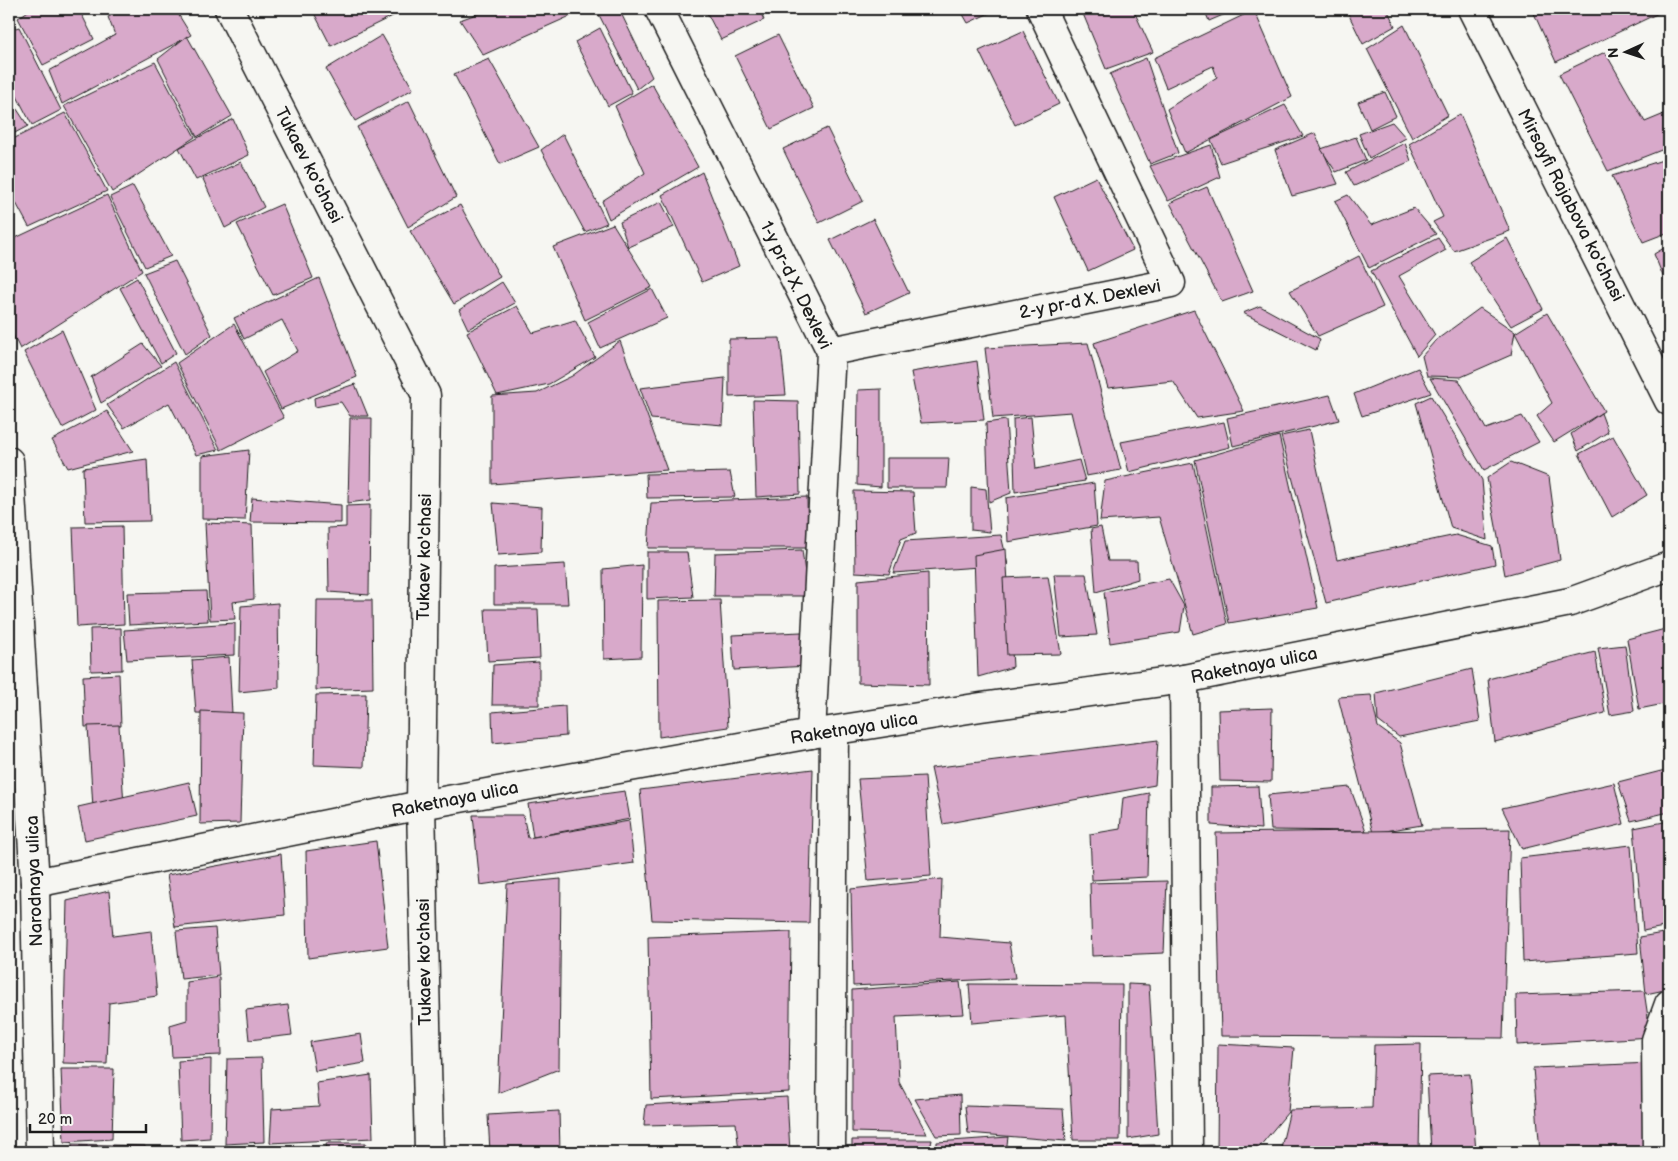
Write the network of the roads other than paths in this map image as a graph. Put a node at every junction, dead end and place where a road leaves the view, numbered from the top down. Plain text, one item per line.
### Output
1 (229, 9) edge
2 (659, 9) edge
3 (1042, 9) edge
4 (1472, 9) edge
5 (831, 351) junction
6 (1669, 401) edge
7 (9, 461) edge
8 (1669, 566) edge
9 (1184, 679) junction
10 (823, 733) junction
11 (420, 805) junction
12 (35, 884) junction
13 (1669, 1004) edge
14 (40, 1152) edge
15 (428, 1152) edge
16 (831, 1152) edge
17 (1188, 1152) edge
18 (1658, 1152) edge

1 - 11 street, Tukaev ko'chasi
2 - 5 street, 1-y pr-d X. Dexlevi
3 - 5 street, 2-y pr-d X. Dexlevi
4 - 6 street, Mirsayfi Rajabova ko'chasi
5 - 10 street, 1-y pr-d X. Dexlevi
7 - 12 street, Narodnaya ulica
8 - 9 street, Raketnaya ulica
9 - 10 street, Raketnaya ulica
9 - 17 street
10 - 11 street, Raketnaya ulica
10 - 16 street, 1-y pr-d X. Dexlevi
11 - 12 street, Raketnaya ulica
11 - 15 street, Tukaev ko'chasi
12 - 14 street, Narodnaya ulica
13 - 18 street

